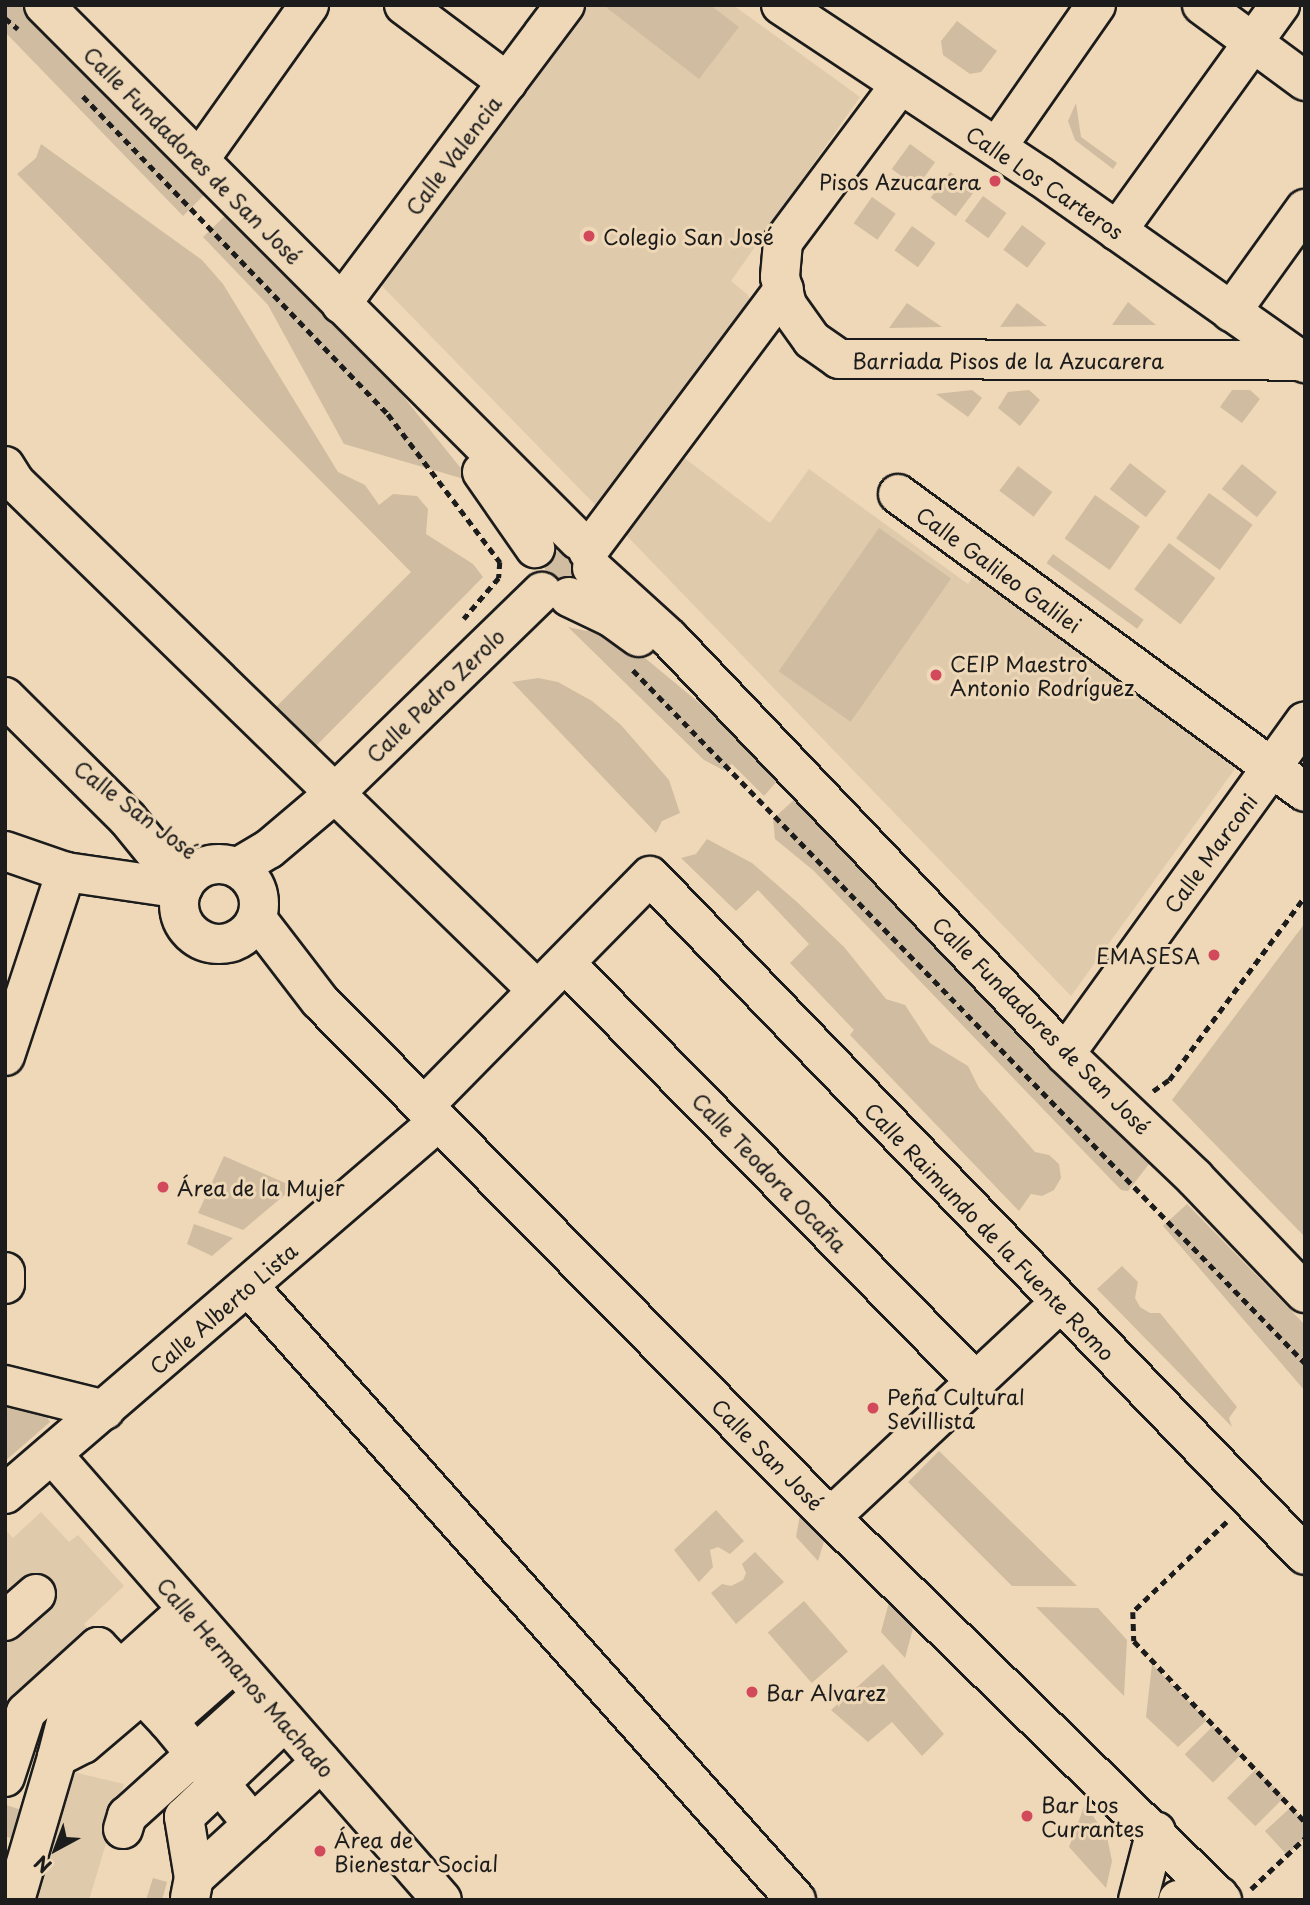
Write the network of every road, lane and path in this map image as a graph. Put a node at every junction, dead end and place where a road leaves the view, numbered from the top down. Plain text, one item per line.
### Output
1 (309, 5) edge
2 (404, 5) edge
3 (565, 5) edge
4 (781, 5) edge
5 (1096, 5) edge
6 (1202, 5) edge
7 (1280, 5) edge
8 (5, 18) edge
9 (35, 21) edge
10 (1253, 43) junction
11 (1305, 81) edge
12 (508, 82) junction
13 (900, 85) junction
14 (75, 88) dead end
15 (996, 147) junction
16 (199, 160) junction
17 (1305, 209) edge
18 (1117, 231) junction
19 (783, 289) junction
20 (341, 304) junction
21 (1231, 312) junction
22 (1303, 362) edge
23 (8, 480) edge
24 (898, 494) dead end
25 (519, 557) junction
26 (574, 570) junction
27 (629, 667) dead end
28 (5, 697) edge
29 (1305, 721) edge
30 (61, 752) junction
31 (1271, 768) junction
32 (1305, 792) edge
33 (332, 797) junction
34 (127, 818) junction
35 (5, 851) edge
36 (76, 873) junction
37 (240, 896) junction
38 (182, 897) junction
39 (1305, 897) edge
40 (565, 963) junction
41 (537, 990) junction
42 (1065, 1054) junction
43 (5, 1055) edge
44 (1156, 1102) dead end
45 (432, 1114) junction
46 (1172, 1156) junction
47 (1138, 1191) junction
48 (248, 1286) junction
49 (1305, 1293) edge
50 (1059, 1304) junction
51 (1305, 1363) edge
52 (975, 1381) junction
53 (5, 1385) edge
54 (105, 1410) junction
55 (52, 1454) junction
56 (5, 1494) edge
57 (1256, 1505) junction
58 (831, 1517) junction
59 (1305, 1555) edge
60 (36, 1594) dead end
61 (5, 1621) edge
62 (210, 1636) junction
63 (143, 1695) junction
64 (273, 1708) junction
65 (197, 1753) junction
66 (321, 1762) junction
67 (5, 1777) edge
68 (219, 1783) junction
69 (5, 1795) edge
70 (43, 1805) junction
71 (1305, 1822) edge
72 (253, 1824) junction
73 (122, 1829) dead end
74 (1156, 1831) junction
75 (1305, 1838) edge
76 (17, 1853) edge
77 (192, 1889) edge
78 (1228, 1899) edge
79 (15, 1900) edge
80 (442, 1900) edge
81 (796, 1900) edge
82 (1138, 1900) edge
83 (1178, 1900) edge

1 - 16 street
2 - 12 street
3 - 12 street, Calle Valencia
4 - 13 street, Calle Los Carteros
5 - 15 street
6 - 10 street
7 - 10 street
8 - 9 path
9 - 16 street, Calle Fundadores de San José
10 - 11 street
10 - 18 street
12 - 20 street, Calle Valencia
13 - 15 street, Calle Los Carteros
13 - 19 street, Barriada Pisos de la Azucarera
14 - 25 path
15 - 18 street, Calle Los Carteros
16 - 20 street, Calle Fundadores de San José
17 - 21 street
18 - 21 street, Calle Los Carteros
19 - 22 street, Barriada Pisos de la Azucarera
19 - 26 street, Calle Pedro Zerolo
20 - 25 street, Calle Fundadores de San José
20 - 26 street, Calle Fundadores de San José
21 - 22 street, Calle Los Carteros
23 - 33 street
24 - 31 street, Calle Galileo Galilei
25 - 26 street
26 - 33 street, Calle Pedro Zerolo
26 - 42 street, Calle Fundadores de San José
27 - 47 path
28 - 30 street, Calle San José
29 - 31 street, Calle Marconi
30 - 34 street, Calle San José
30 - 37 street, Calle San José
31 - 32 street, Calle Galileo Galilei
31 - 42 street, Calle Marconi
33 - 37 street, Calle Pedro Zerolo
33 - 41 street
34 - 36 street
34 - 38 street, Calle San José
35 - 36 street
36 - 38 street
36 - 43 street
37 - 38 street, Calle Pedro Zerolo
37 - 38 street, Calle San José
37 - 45 street, Calle San José
39 - 44 path
40 - 41 street, Calle Alberto Lista
40 - 50 street, Calle Raimundo de la Fuente Romo
40 - 52 street, Calle Teodora Ocaña
41 - 45 street, Calle Alberto Lista
42 - 46 street, Calle Fundadores de San José
45 - 48 street, Calle Alberto Lista
45 - 58 street, Calle San José
46 - 47 path
46 - 49 street, Calle Fundadores de San José
47 - 51 path
48 - 54 street, Calle Alberto Lista
48 - 81 street
50 - 52 street
50 - 57 street, Calle Raimundo de la Fuente Romo
52 - 58 street
53 - 54 street
54 - 55 street, Calle Alberto Lista
55 - 56 street, Calle Alberto Lista
55 - 62 street, Calle Hermanos Machado
57 - 59 street, Calle Raimundo de la Fuente Romo
57 - 71 path
58 - 74 street, Calle San José
60 - 61 street
62 - 63 street
62 - 63 street
62 - 64 street, Calle Hermanos Machado
63 - 65 street
63 - 67 street
63 - 70 street
64 - 65 street
64 - 66 street, Calle Hermanos Machado
64 - 68 street
65 - 68 street
65 - 73 street
66 - 72 street
66 - 80 street, Calle Hermanos Machado
68 - 72 street
68 - 77 street
69 - 70 street
70 - 76 street
72 - 77 street
74 - 78 street, Calle San José
74 - 82 street
75 - 78 path
76 - 79 street
78 - 83 street

